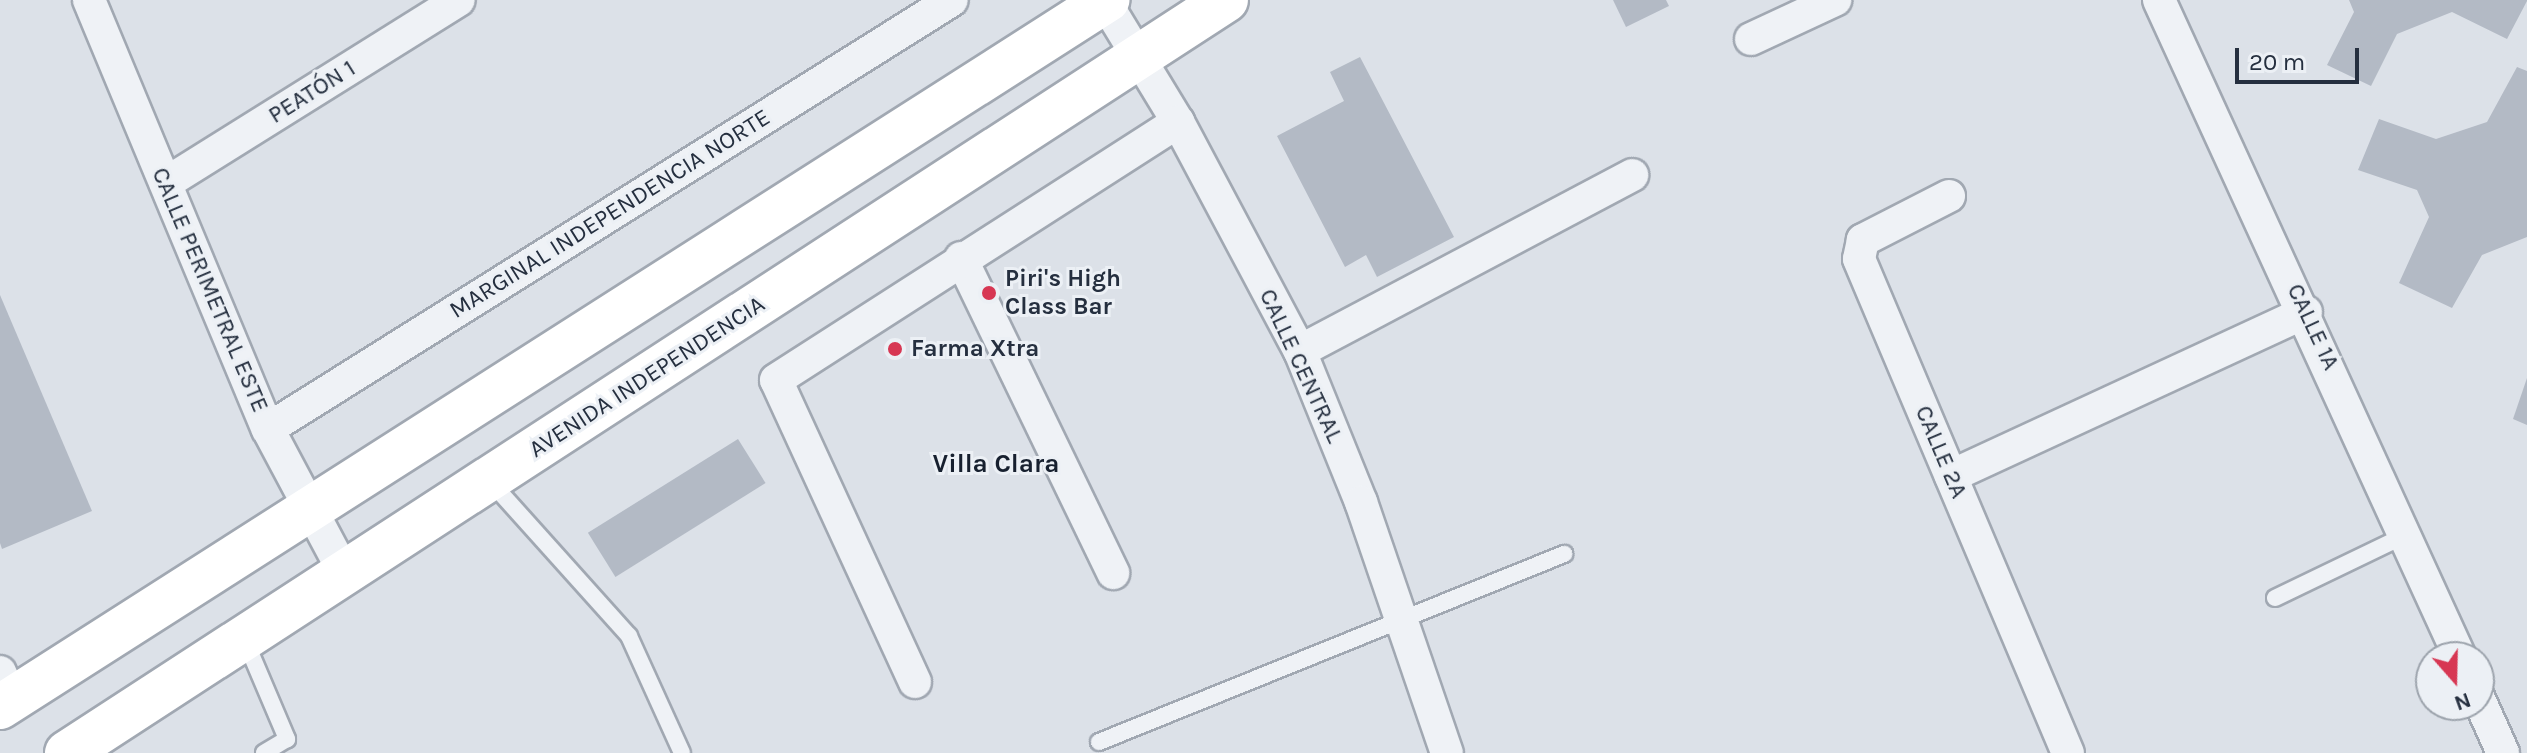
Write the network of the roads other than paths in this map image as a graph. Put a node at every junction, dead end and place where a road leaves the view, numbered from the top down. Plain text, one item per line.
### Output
1 (89, 0) edge
2 (459, 0) edge
3 (952, 0) edge
4 (1226, 0) edge
5 (1835, 0) edge
6 (2159, 0) edge
7 (1106, 1) edge
8 (1751, 39) dead end
9 (1138, 56) junction
10 (1178, 122) junction
11 (1632, 175) dead end
12 (166, 183) junction
13 (1949, 196) dead end
14 (961, 258) junction
15 (2306, 312) junction
16 (1300, 351) junction
17 (268, 429) junction
18 (1951, 476) junction
19 (489, 480) junction
20 (308, 508) junction
21 (2406, 535) junction
22 (1564, 554) dead end
23 (1113, 573) dead end
24 (345, 574) junction
25 (2275, 598) dead end
26 (1402, 623) junction
27 (245, 638) junction
28 (2453, 641) edge
29 (915, 682) dead end
30 (4, 693) edge
31 (2489, 721) edge
32 (1099, 742) dead end
33 (2527, 744) edge
34 (290, 746) edge
35 (67, 753) edge
36 (264, 753) edge
37 (682, 753) edge
38 (1447, 753) edge
39 (2068, 753) edge
40 (2503, 753) edge

1 - 12 street, CALLE PERIMETRAL ESTE
2 - 12 street, PEATÓN 1
3 - 17 street, MARGINAL INDEPENDENCIA NORTE
4 - 9 main road, AVENIDA INDEPENDENCIA
5 - 8 street
6 - 15 street, CALLE 1A
7 - 9 street, CALLE CENTRAL
7 - 20 main road
9 - 10 street, CALLE CENTRAL
9 - 19 main road, AVENIDA INDEPENDENCIA
10 - 14 street
10 - 16 street, CALLE CENTRAL
11 - 16 street
12 - 17 street, CALLE PERIMETRAL ESTE
13 - 18 street, CALLE 2A
14 - 23 street
14 - 29 street
15 - 18 street
15 - 21 street, CALLE 1A
16 - 26 street, CALLE CENTRAL
17 - 20 street, CALLE PERIMETRAL ESTE
18 - 39 street, CALLE 2A
19 - 24 main road, AVENIDA INDEPENDENCIA
19 - 37 lane
20 - 24 street, CALLE PERIMETRAL ESTE
20 - 30 main road
21 - 25 lane
21 - 28 street, CALLE 1A
22 - 26 lane
24 - 27 main road, AVENIDA INDEPENDENCIA
26 - 32 lane
26 - 38 street, CALLE CENTRAL
27 - 34 lane
27 - 35 main road, AVENIDA INDEPENDENCIA
31 - 40 street
33 - 40 street
34 - 36 lane

